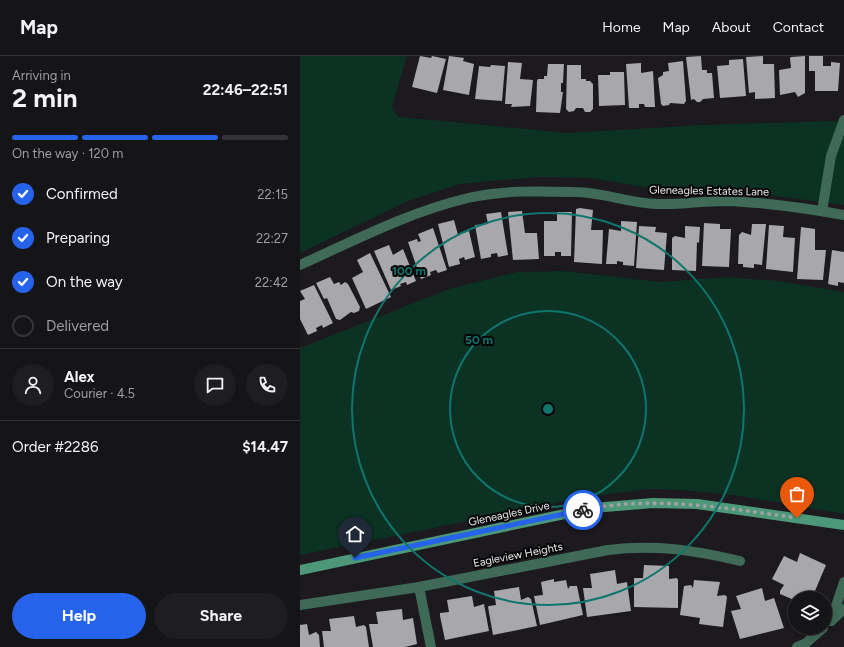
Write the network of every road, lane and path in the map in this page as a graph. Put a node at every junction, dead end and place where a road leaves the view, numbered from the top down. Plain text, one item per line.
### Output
1 (844, 120) edge
2 (822, 211) junction
3 (844, 214) edge
4 (300, 265) edge
5 (844, 525) edge
6 (740, 561) dead end
7 (300, 570) edge
8 (844, 582) edge
9 (419, 587) junction
10 (300, 605) edge
11 (844, 609) edge
12 (832, 611) edge
13 (832, 620) edge
14 (815, 635) edge
15 (431, 647) edge
16 (797, 647) edge

1 - 2 street
2 - 3 street, Gleneagles Estates Lane
2 - 4 street, Gleneagles Estates Lane
5 - 7 street, Gleneagles Drive
6 - 9 street, Eagleview Heights
8 - 12 street
9 - 10 street, Eagleview Heights
9 - 15 street
11 - 13 street
14 - 16 street

